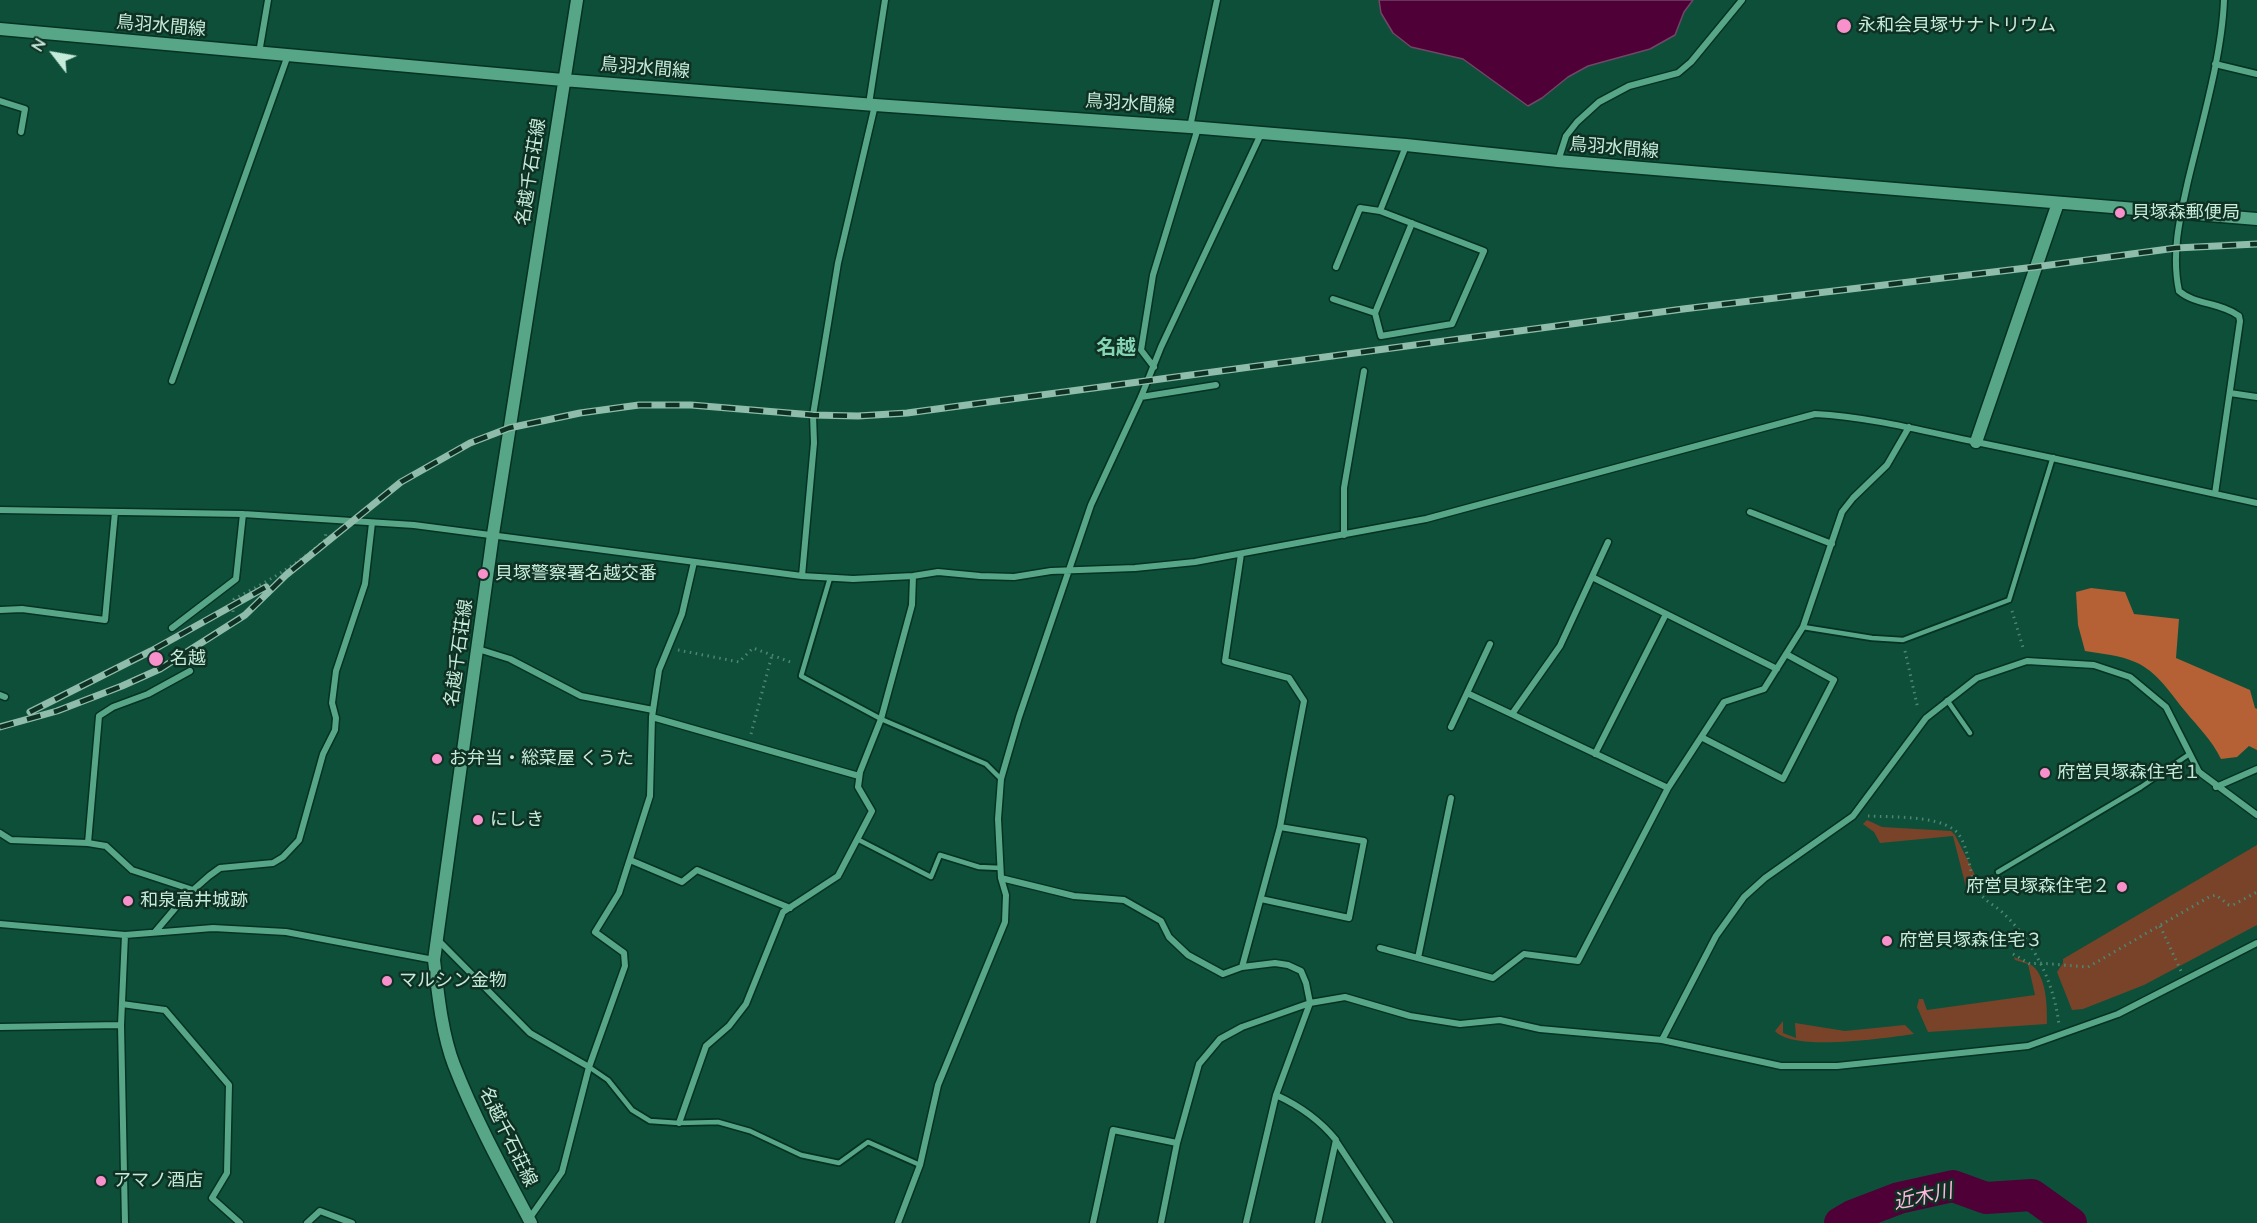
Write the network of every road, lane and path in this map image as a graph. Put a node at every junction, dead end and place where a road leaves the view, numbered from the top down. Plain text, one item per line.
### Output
1 (268, 0) edge
2 (577, 0) edge
3 (885, 0) edge
4 (1217, 0) edge
5 (1742, 0) edge
6 (2224, 0) edge
7 (0, 29) edge
8 (259, 53) junction
9 (288, 55) junction
10 (2215, 64) junction
11 (2257, 74) edge
12 (563, 80) junction
13 (0, 101) edge
14 (872, 104) junction
15 (1194, 127) junction
16 (21, 132) dead end
17 (1262, 133) junction
18 (1406, 145) junction
19 (1558, 161) junction
20 (2058, 203) junction
21 (1380, 211) junction
22 (2181, 213) junction
23 (2257, 219) edge
24 (1412, 224) junction
25 (1336, 267) dead end
26 (1333, 299) dead end
27 (1375, 313) junction
28 (1154, 367) junction
29 (1364, 370) dead end
30 (172, 381) dead end
31 (1216, 385) dead end
32 (2230, 393) junction
33 (1141, 397) junction
34 (2257, 397) edge
35 (1909, 427) junction
36 (1977, 442) junction
37 (2054, 457) junction
38 (2215, 494) junction
39 (2257, 503) edge
40 (0, 510) edge
41 (115, 512) junction
42 (1750, 512) dead end
43 (243, 514) junction
44 (327, 520) junction
45 (372, 523) junction
46 (493, 534) junction
47 (1344, 535) junction
48 (1608, 542) dead end
49 (1832, 544) junction
50 (1241, 554) junction
51 (694, 562) junction
52 (1070, 571) junction
53 (802, 576) junction
54 (914, 576) junction
55 (1592, 576) junction
56 (830, 578) junction
57 (2008, 600) junction
58 (0, 610) edge
59 (233, 612) dead end
60 (1666, 614) junction
61 (1803, 627) junction
62 (172, 628) dead end
63 (1903, 640) junction
64 (1490, 644) dead end
65 (668, 648) junction
66 (478, 649) junction
67 (1786, 654) junction
68 (772, 655) junction
69 (2027, 661) junction
70 (804, 667) junction
71 (1777, 669) junction
72 (190, 671) dead end
73 (1467, 693) junction
74 (1947, 700) junction
75 (1918, 711) dead end
76 (653, 714) junction
77 (1512, 714) junction
78 (881, 719) junction
79 (1451, 727) dead end
80 (1970, 733) dead end
81 (1701, 737) junction
82 (748, 745) junction
83 (1595, 754) junction
84 (2188, 755) junction
85 (2257, 769) edge
86 (860, 776) junction
87 (1001, 778) junction
88 (2216, 787) junction
89 (1668, 788) junction
90 (1451, 798) dead end
91 (2257, 815) edge
92 (1853, 816) junction
93 (1280, 826) junction
94 (0, 833) edge
95 (857, 839) junction
96 (88, 843) junction
97 (630, 860) junction
98 (1000, 868) junction
99 (1998, 872) dead end
100 (1001, 878) junction
101 (193, 890) junction
102 (2257, 892) edge
103 (1261, 899) junction
104 (790, 908) junction
105 (0, 924) edge
106 (2160, 926) junction
107 (155, 932) junction
108 (125, 935) junction
109 (436, 938) junction
110 (2257, 943) edge
111 (1380, 948) dead end
112 (2013, 954) dead end
113 (1418, 958) junction
114 (434, 960) junction
115 (2040, 963) junction
116 (1242, 967) junction
117 (2184, 980) junction
118 (1310, 1003) junction
119 (122, 1004) junction
120 (121, 1025) junction
121 (0, 1027) edge
122 (2061, 1035) junction
123 (1662, 1040) junction
124 (589, 1067) junction
125 (1276, 1095) junction
126 (679, 1123) junction
127 (1336, 1140) junction
128 (1177, 1143) junction
129 (920, 1165) junction
130 (530, 1221) edge
131 (125, 1223) edge
132 (240, 1223) edge
133 (307, 1223) edge
134 (352, 1223) edge
135 (898, 1223) edge
136 (1093, 1223) edge
137 (1161, 1223) edge
138 (1246, 1223) edge
139 (1318, 1223) edge
140 (1390, 1223) edge

1 - 8 street
2 - 12 street, 名越千石荘線
3 - 14 street
4 - 15 street
5 - 19 street
6 - 10 street
7 - 8 street, 鳥羽水間線
8 - 9 street, 鳥羽水間線
9 - 12 street, 鳥羽水間線
9 - 30 street
10 - 11 street
10 - 22 street
12 - 14 street, 鳥羽水間線
12 - 46 street, 名越千石荘線
13 - 16 street
14 - 15 street, 鳥羽水間線
14 - 53 street
15 - 17 street, 鳥羽水間線
15 - 28 street
17 - 18 street, 鳥羽水間線
17 - 28 street
18 - 19 street, 鳥羽水間線
18 - 21 street
19 - 20 street, 鳥羽水間線
20 - 22 street, 鳥羽水間線
20 - 36 street
21 - 24 street
21 - 25 street
22 - 23 street, 鳥羽水間線
22 - 32 street
24 - 27 street
24 - 27 street
26 - 27 street
28 - 33 street
29 - 47 street
31 - 33 street
32 - 34 street
32 - 38 street
33 - 52 street
35 - 36 street
35 - 47 street
35 - 49 street
36 - 37 street
37 - 38 street
37 - 57 lane
38 - 39 street
40 - 41 street
41 - 43 street
41 - 58 street
42 - 49 street
43 - 44 street
43 - 62 street
44 - 45 street
44 - 59 path
45 - 46 street
45 - 101 street
46 - 51 street
46 - 66 street, 名越千石荘線
47 - 50 street
48 - 55 street
49 - 61 street
50 - 52 street
50 - 93 street
51 - 53 street
51 - 65 street
52 - 54 street
52 - 87 street
53 - 56 street
54 - 56 street
54 - 78 street
55 - 60 street
55 - 77 street
56 - 70 lane
57 - 63 lane
57 - 69 path
60 - 71 street
60 - 83 street
61 - 63 lane
61 - 67 street
63 - 75 path
64 - 73 street
65 - 68 path
65 - 76 street
66 - 76 street
66 - 109 street, 名越千石荘線
67 - 71 street
67 - 81 street
68 - 70 path
68 - 82 path
69 - 74 street
69 - 84 street
70 - 78 lane
71 - 81 street
72 - 96 street
73 - 77 street
73 - 79 street
74 - 80 lane
74 - 92 street
76 - 82 street
76 - 97 street
77 - 83 street
78 - 86 street
78 - 87 lane
81 - 89 street
82 - 86 street
83 - 89 street
84 - 88 street
84 - 99 lane
85 - 88 street
86 - 95 street
87 - 98 street
88 - 91 street
89 - 113 street
90 - 113 street
92 - 115 path
92 - 123 street
93 - 103 street
93 - 103 street
94 - 96 street
95 - 98 lane
95 - 104 street
96 - 101 street
97 - 104 street
97 - 124 street
98 - 100 street
100 - 116 street
100 - 129 street
101 - 107 street
102 - 106 path
103 - 116 street
104 - 126 street
105 - 108 street
106 - 115 path
106 - 117 path
107 - 108 street
107 - 114 street
108 - 119 street
109 - 114 street, 名越千石荘線
109 - 124 street
110 - 117 street
111 - 113 street
112 - 115 path
114 - 130 street, 名越千石荘線
115 - 122 path
116 - 118 street
117 - 122 street
118 - 123 street
118 - 125 street
118 - 128 street
119 - 120 street
119 - 132 street
120 - 121 street
120 - 131 street
122 - 123 street
124 - 126 lane
124 - 130 street
125 - 127 street
125 - 138 street
126 - 129 lane
127 - 139 street
127 - 140 street
128 - 136 street
128 - 137 street
129 - 135 street
133 - 134 street

